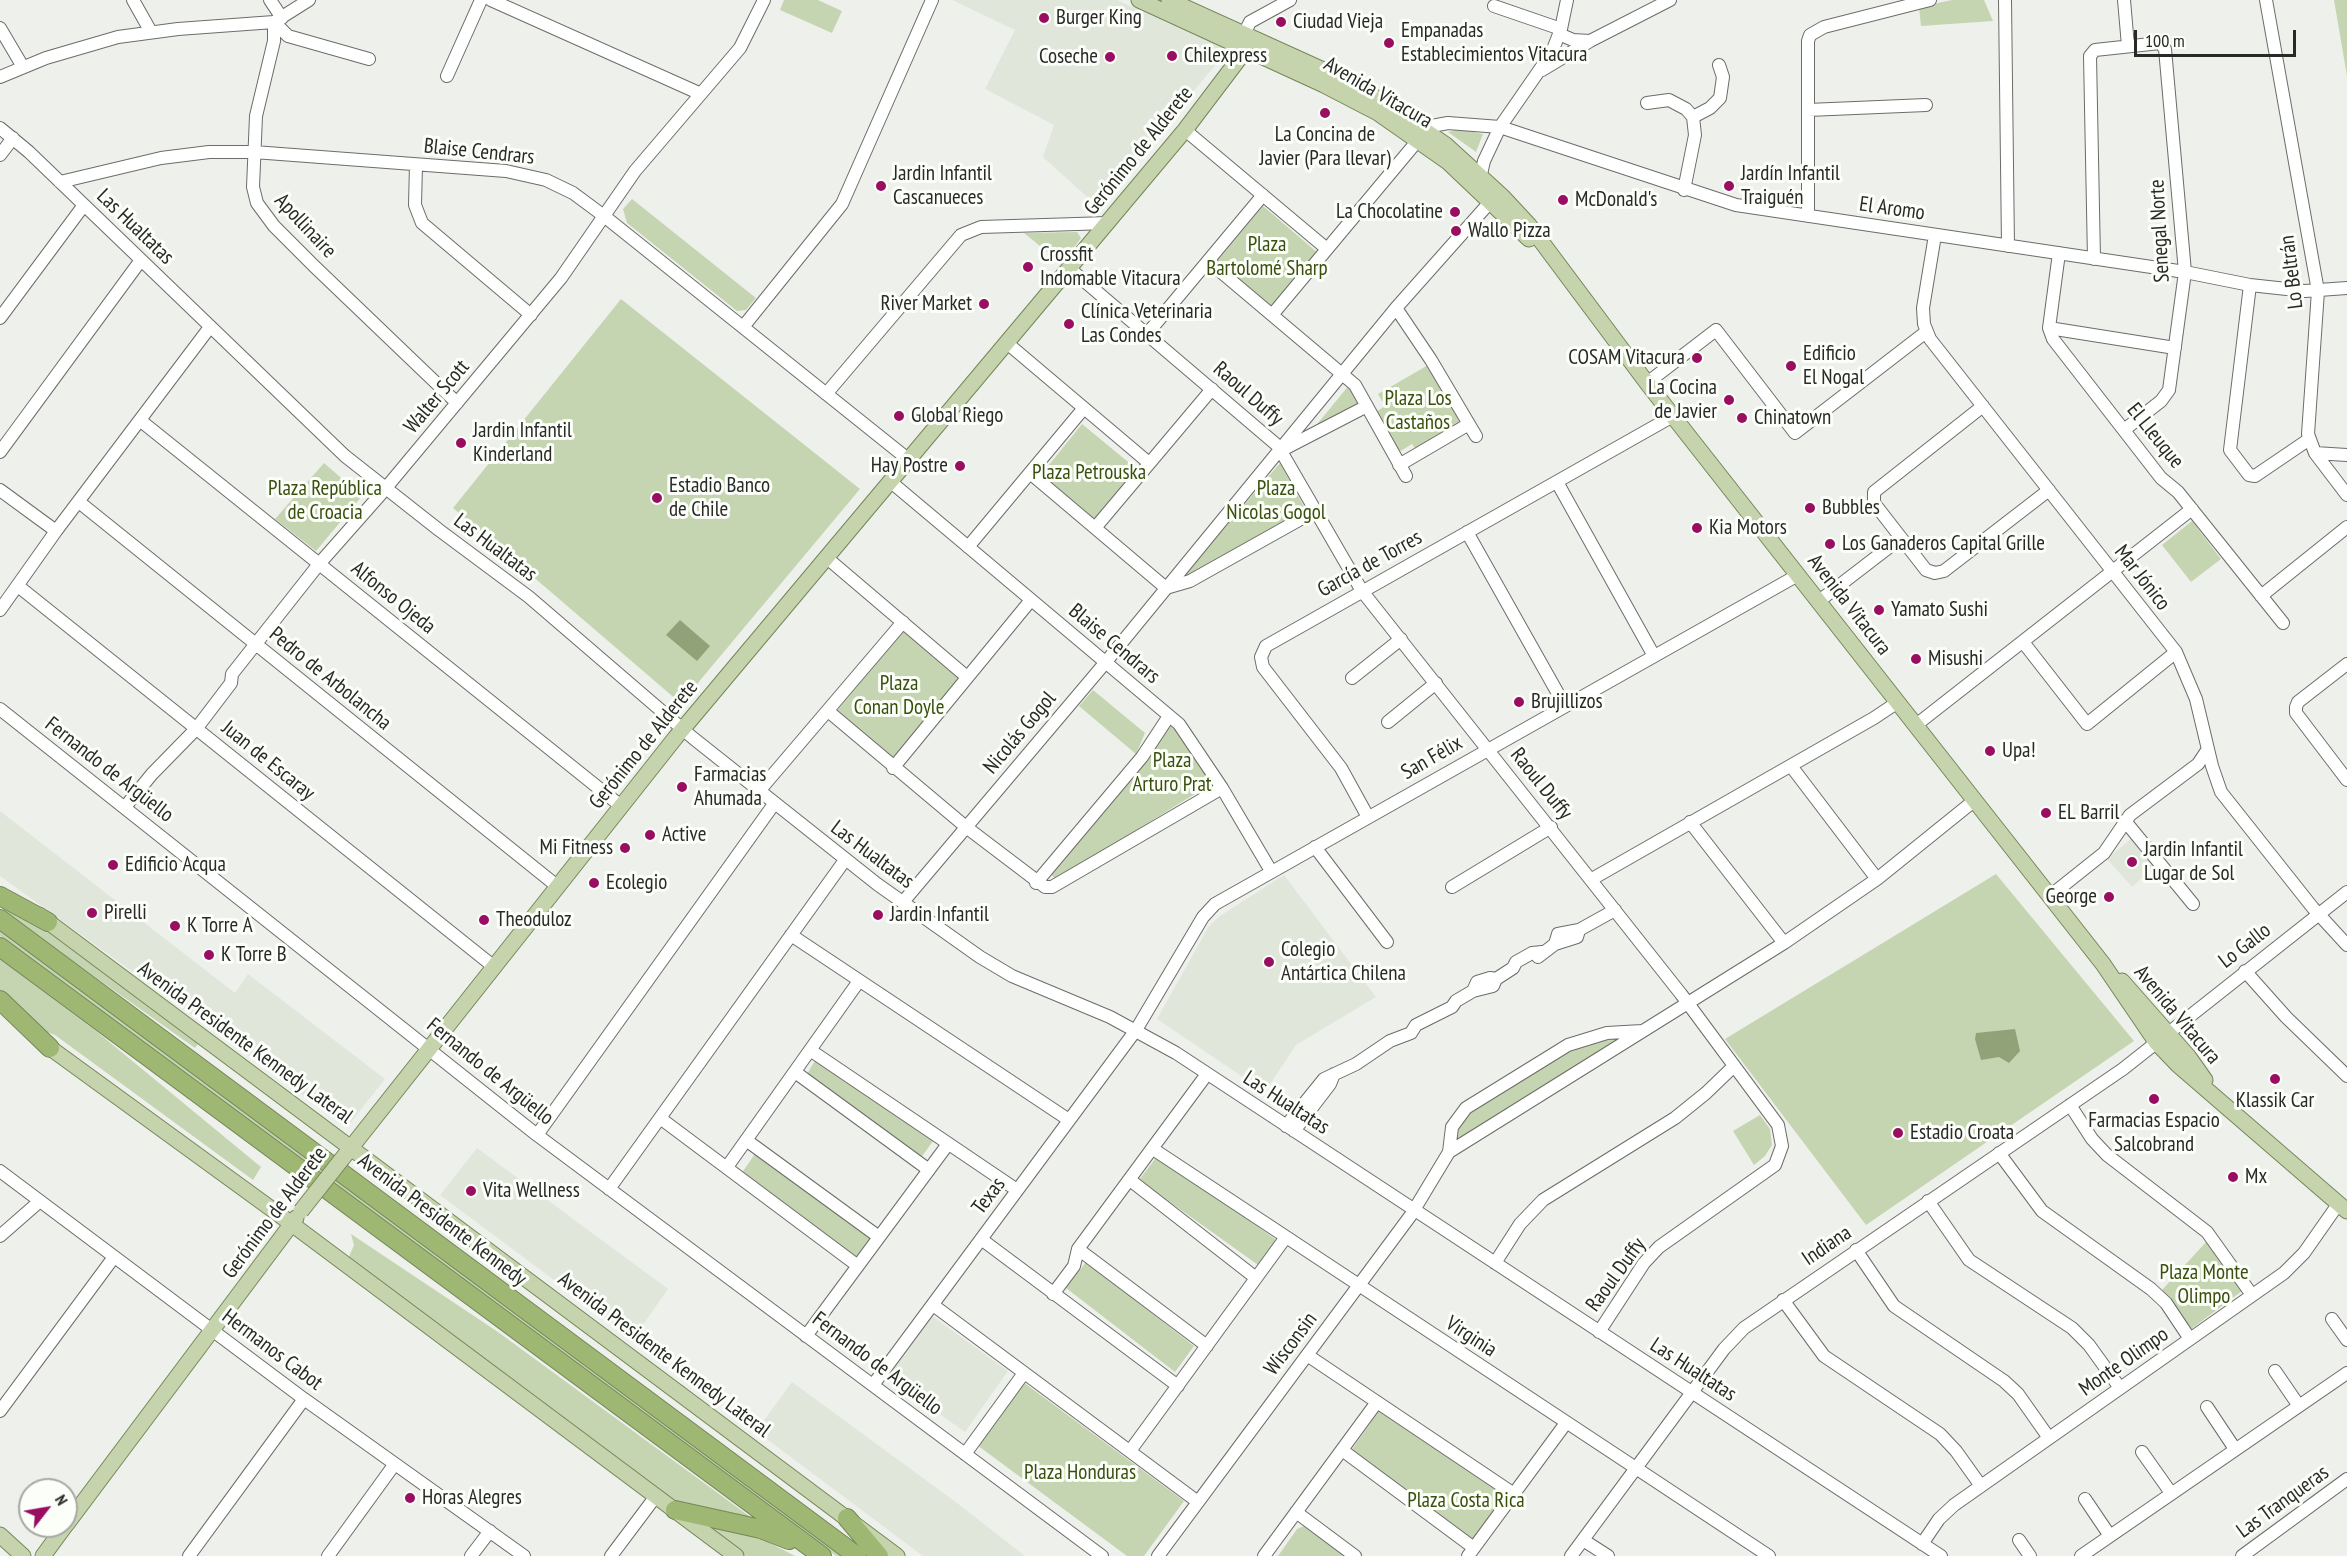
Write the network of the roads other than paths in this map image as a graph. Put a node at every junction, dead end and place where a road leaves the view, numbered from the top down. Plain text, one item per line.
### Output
1 (133, 0) edge
2 (270, 0) edge
3 (309, 0) edge
4 (481, 0) edge
5 (491, 0) edge
6 (764, 0) edge
7 (932, 0) edge
8 (1139, 0) edge
9 (1169, 0) edge
10 (1290, 0) edge
11 (1567, 0) edge
12 (1670, 0) edge
13 (1930, 0) edge
14 (2005, 0) edge
15 (2124, 0) edge
16 (2266, 0) edge
17 (1494, 6) dead end
18 (278, 20) junction
19 (0, 28) edge
20 (151, 32) junction
21 (1560, 32) junction
22 (1248, 41) junction
23 (1590, 41) junction
24 (2128, 46) junction
25 (369, 59) dead end
26 (1719, 65) dead end
27 (23, 67) junction
28 (1541, 71) junction
29 (447, 76) dead end
30 (0, 77) edge
31 (701, 94) junction
32 (1647, 103) dead end
33 (1926, 105) dead end
34 (1808, 110) junction
35 (1692, 117) junction
36 (1500, 127) junction
37 (0, 128) edge
38 (1185, 130) junction
39 (1416, 132) junction
40 (13, 138) junction
41 (254, 152) junction
42 (0, 155) edge
43 (416, 165) junction
44 (1479, 181) junction
45 (60, 182) junction
46 (1684, 190) junction
47 (1263, 195) junction
48 (1491, 201) junction
49 (84, 205) junction
50 (604, 216) junction
51 (1808, 216) junction
52 (1108, 223) junction
53 (1076, 226) junction
54 (1935, 235) junction
55 (1094, 239) junction
56 (2008, 246) junction
57 (1327, 249) junction
58 (2059, 253) junction
59 (2094, 259) junction
60 (141, 260) junction
61 (1208, 261) junction
62 (1070, 268) junction
63 (1563, 272) junction
64 (2185, 272) junction
65 (2250, 285) junction
66 (2347, 288) edge
67 (2318, 291) junction
68 (1396, 308) junction
69 (531, 315) junction
70 (1272, 315) junction
71 (0, 318) edge
72 (210, 327) junction
73 (743, 327) junction
74 (2049, 328) junction
75 (1926, 332) junction
76 (1147, 334) junction
77 (1007, 343) junction
78 (2175, 348) junction
79 (1343, 375) junction
80 (1647, 382) junction
81 (1212, 389) junction
82 (826, 394) junction
83 (457, 403) junction
84 (1367, 406) junction
85 (1983, 406) junction
86 (1084, 408) junction
87 (1673, 416) junction
88 (141, 421) junction
89 (1469, 424) junction
90 (2124, 430) junction
91 (1476, 436) dead end
92 (2308, 440) junction
93 (1280, 450) junction
94 (0, 452) edge
95 (2315, 453) junction
96 (2347, 455) edge
97 (909, 460) junction
98 (1149, 463) junction
99 (1030, 473) junction
100 (891, 482) junction
101 (1557, 482) junction
102 (385, 489) junction
103 (0, 490) edge
104 (2049, 490) junction
105 (2347, 495) edge
106 (79, 502) junction
107 (2192, 509) junction
108 (1315, 511) junction
109 (2347, 526) edge
110 (1095, 528) junction
111 (56, 531) junction
112 (1467, 532) junction
113 (1901, 538) junction
114 (968, 547) junction
115 (827, 558) junction
116 (319, 564) junction
117 (2113, 572) junction
118 (1798, 575) junction
119 (18, 586) junction
120 (1166, 588) junction
121 (1362, 591) junction
122 (2261, 596) junction
123 (1031, 600) junction
124 (1819, 602) junction
125 (0, 610) edge
126 (903, 622) junction
127 (2283, 622) dead end
128 (1401, 639) junction
129 (2023, 642) junction
130 (256, 644) junction
131 (2176, 652) junction
132 (1654, 656) junction
133 (1105, 663) junction
134 (2347, 664) edge
135 (967, 677) junction
136 (1352, 678) dead end
137 (1436, 683) junction
138 (1898, 702) junction
139 (1565, 706) junction
140 (0, 709) edge
141 (828, 711) junction
142 (1169, 716) junction
143 (1388, 722) dead end
144 (1916, 725) junction
145 (196, 729) junction
146 (683, 729) junction
147 (1488, 748) junction
148 (2208, 749) junction
149 (2198, 764) junction
150 (1791, 766) junction
151 (2212, 766) junction
152 (893, 768) junction
153 (2347, 780) edge
154 (1222, 788) junction
155 (759, 791) junction
156 (1975, 800) junction
157 (774, 804) junction
158 (621, 806) junction
159 (125, 807) junction
160 (1368, 817) junction
161 (2125, 821) junction
162 (1690, 822) junction
163 (966, 827) junction
164 (1551, 828) junction
165 (1315, 847) junction
166 (845, 860) junction
167 (1271, 871) junction
168 (1592, 879) junction
169 (1877, 879) junction
170 (1036, 883) junction
171 (0, 886) edge
172 (557, 886) junction
173 (1452, 887) dead end
174 (2347, 892) edge
175 (0, 896) edge
176 (2050, 896) junction
177 (903, 902) junction
178 (2193, 904) dead end
179 (1615, 910) junction
180 (2318, 914) junction
181 (0, 919) edge
182 (48, 922) junction
183 (791, 935) junction
184 (1387, 942) dead end
185 (1784, 943) junction
186 (2347, 945) edge
187 (0, 947) edge
188 (493, 966) junction
189 (2245, 970) junction
190 (859, 981) junction
191 (0, 1000) edge
192 (1687, 1002) junction
193 (0, 1012) edge
194 (1136, 1030) junction
195 (1646, 1030) junction
196 (2162, 1037) junction
197 (50, 1048) junction
198 (429, 1048) junction
199 (810, 1050) junction
200 (1733, 1067) junction
201 (795, 1072) junction
202 (1207, 1074) junction
203 (2347, 1076) edge
204 (2070, 1105) junction
205 (660, 1118) junction
206 (1069, 1120) junction
207 (1290, 1128) junction
208 (537, 1135) junction
209 (746, 1140) junction
210 (948, 1144) junction
211 (1153, 1149) junction
212 (1449, 1152) junction
213 (347, 1153) junction
214 (1999, 1153) junction
215 (727, 1167) junction
216 (929, 1170) junction
217 (0, 1171) edge
218 (1130, 1180) junction
219 (609, 1189) junction
220 (1017, 1190) junction
221 (40, 1201) junction
222 (1928, 1201) junction
223 (2344, 1207) edge
224 (1414, 1210) junction
225 (291, 1224) junction
226 (0, 1236) edge
227 (879, 1237) junction
228 (1286, 1237) junction
229 (981, 1239) junction
230 (1078, 1249) junction
231 (1856, 1250) junction
232 (114, 1257) junction
233 (1495, 1263) junction
234 (858, 1266) junction
235 (1256, 1278) junction
236 (1358, 1286) junction
237 (1053, 1294) junction
238 (2252, 1295) junction
239 (1783, 1300) junction
240 (933, 1305) junction
241 (2332, 1319) dead end
242 (214, 1331) junction
243 (1599, 1332) junction
244 (806, 1336) junction
245 (2190, 1339) junction
246 (2347, 1340) edge
247 (1207, 1346) junction
248 (1307, 1355) junction
249 (2275, 1371) dead end
250 (1024, 1373) junction
251 (2347, 1373) edge
252 (873, 1385) junction
253 (1178, 1386) junction
254 (2120, 1388) junction
255 (1692, 1393) junction
256 (304, 1399) junction
257 (1377, 1402) junction
258 (2299, 1406) junction
259 (2207, 1407) dead end
260 (0, 1411) edge
261 (1566, 1423) junction
262 (2049, 1438) junction
263 (2235, 1449) junction
264 (1342, 1450) junction
265 (1130, 1451) junction
266 (2142, 1452) dead end
267 (965, 1454) junction
268 (394, 1465) junction
269 (1636, 1469) junction
270 (2345, 1484) edge
271 (1981, 1486) junction
272 (2171, 1493) junction
273 (1514, 1494) junction
274 (656, 1496) junction
275 (2085, 1499) dead end
276 (1198, 1502) junction
277 (78, 1510) edge
278 (675, 1510) junction
279 (1296, 1512) junction
280 (847, 1518) junction
281 (490, 1531) junction
282 (0, 1534) edge
283 (2110, 1536) junction
284 (57, 1538) edge
285 (1583, 1540) junction
286 (2019, 1540) dead end
287 (1922, 1544) junction
288 (1471, 1552) edge
289 (23, 1556) edge
290 (43, 1556) edge
291 (189, 1556) edge
292 (328, 1556) edge
293 (471, 1556) edge
294 (524, 1556) edge
295 (611, 1556) edge
296 (736, 1556) edge
297 (821, 1556) edge
298 (857, 1556) edge
299 (879, 1556) edge
300 (897, 1556) edge
301 (1102, 1556) edge
302 (1158, 1556) edge
303 (1263, 1556) edge
304 (1355, 1556) edge
305 (1571, 1556) edge
306 (1608, 1556) edge
307 (1768, 1556) edge
308 (1941, 1556) edge
309 (2030, 1556) edge
310 (2081, 1556) edge
311 (2242, 1556) edge

1 - 20 street
2 - 18 street
3 - 18 street
4 - 29 street
5 - 31 street
6 - 31 street, Walter Scott
7 - 73 street
8 - 22 main road, Avenida Vitacura
9 - 22 main road, Avenida Vitacura
10 - 22 street
11 - 21 street
12 - 23 street
13 - 34 street
14 - 56 street
15 - 24 street
16 - 67 street, Lo Beltrán
17 - 21 street
18 - 20 street
18 - 25 street
18 - 41 street, Apollinaire
19 - 27 street
20 - 27 street
21 - 23 street
21 - 28 street
22 - 38 main road, Gerónimo de Alderete
22 - 39 main road, Avenida Vitacura
23 - 28 street
24 - 59 street
24 - 64 street, Senegal Norte
26 - 35 street
27 - 30 street
28 - 36 street
31 - 50 street, Walter Scott
32 - 35 street
33 - 34 street
34 - 51 street
35 - 46 street
36 - 39 street, El Aromo
36 - 44 street
36 - 46 street, El Aromo
37 - 40 street, Las Hualtatas
38 - 47 street
38 - 52 main road, Gerónimo de Alderete
39 - 44 main road, Avenida Vitacura
39 - 57 street
40 - 42 street
40 - 45 street, Las Hualtatas
41 - 43 street, Blaise Cendrars
41 - 45 street, Blaise Cendrars
41 - 83 street, Apollinaire
43 - 50 street, Blaise Cendrars
43 - 69 street
44 - 48 main road, Avenida Vitacura
44 - 63 main road, Avenida Vitacura
45 - 49 street, Las Hualtatas
46 - 51 street, El Aromo
47 - 57 street
47 - 61 street
48 - 63 main road, Avenida Vitacura
48 - 68 street, Nicolás Gogol
49 - 60 street, Las Hualtatas
49 - 71 street
50 - 69 street, Walter Scott
50 - 73 street, Blaise Cendrars
51 - 54 street, El Aromo
52 - 53 street
52 - 55 main road, Gerónimo de Alderete
53 - 55 street
53 - 82 street
54 - 56 street, El Aromo
54 - 75 street
55 - 62 main road, Gerónimo de Alderete
56 - 58 street, El Aromo
57 - 70 street
58 - 59 street, El Aromo
58 - 74 street
59 - 64 street, El Aromo
60 - 72 street, Las Hualtatas
60 - 94 street
61 - 70 street
61 - 76 street
62 - 76 street, Raoul Duffy
62 - 77 main road, Gerónimo de Alderete
63 - 80 main road, Avenida Vitacura
64 - 65 street, El Aromo
64 - 78 street, Senegal Norte
65 - 67 street, El Aromo
65 - 92 street
66 - 67 street, El Aromo
67 - 92 street, Lo Beltrán
68 - 79 street, Nicolás Gogol
68 - 89 street
69 - 83 street, Walter Scott
70 - 79 street
72 - 88 street
72 - 102 street, Las Hualtatas
73 - 82 street, Blaise Cendrars
74 - 78 street
74 - 90 street, El Lleuque
75 - 80 street
75 - 85 street, Mar Jónico
76 - 81 street, Raoul Duffy
77 - 86 street
77 - 97 main road, Gerónimo de Alderete
78 - 90 street, Senegal Norte
79 - 84 street
79 - 93 street, Nicolás Gogol
80 - 87 main road, Avenida Vitacura
81 - 93 street, Raoul Duffy
81 - 98 street
82 - 97 street, Blaise Cendrars
83 - 102 street, Walter Scott
84 - 89 street
84 - 93 street, Nicolás Gogol
85 - 104 street, Mar Jónico
85 - 113 street
86 - 98 street
86 - 99 street
87 - 101 street, García de Torres
87 - 118 main road, Avenida Vitacura
88 - 106 street
88 - 116 street, Alfonso Ojeda
89 - 91 street
90 - 107 street, El Lleuque
92 - 95 street
93 - 108 street, Raoul Duffy
93 - 120 street, Nicolás Gogol
95 - 96 street
95 - 105 street
97 - 100 main road, Gerónimo de Alderete
98 - 110 street
99 - 110 street
99 - 114 street
100 - 114 street, Blaise Cendrars
100 - 115 main road, Gerónimo de Alderete
101 - 112 street, García de Torres
101 - 132 street
102 - 116 street, Walter Scott
102 - 146 street, Las Hualtatas
103 - 111 street
104 - 113 street
104 - 117 street, Mar Jónico
106 - 111 street
106 - 130 street, Pedro de Arbolancha
107 - 117 street
107 - 122 street, El Lleuque
108 - 120 street
108 - 121 street, Raoul Duffy
109 - 122 street
110 - 120 street
111 - 119 street
112 - 121 street, García de Torres
112 - 139 street
113 - 124 street
114 - 123 street, Blaise Cendrars
115 - 126 street
115 - 146 main road, Gerónimo de Alderete
116 - 130 street, Walter Scott
116 - 158 street, Alfonso Ojeda
117 - 129 street
117 - 131 street, Mar Jónico
118 - 124 main road, Avenida Vitacura
118 - 132 street, San Félix
119 - 125 street
119 - 145 street, Juan de Escaray
120 - 133 street, Nicolás Gogol
121 - 128 street, Raoul Duffy
121 - 160 street, García de Torres
122 - 127 street, El Lleuque
123 - 133 street, Blaise Cendrars
123 - 135 street
124 - 138 main road, Avenida Vitacura
126 - 135 street
126 - 141 street
128 - 136 street
128 - 137 street, Raoul Duffy
129 - 131 street
129 - 144 street
130 - 145 street, Walter Scott
130 - 172 street, Pedro de Arbolancha
131 - 148 street, Mar Jónico
132 - 139 street, San Félix
133 - 142 street, Blaise Cendrars
133 - 163 street, Nicolás Gogol
134 - 153 street
135 - 152 street
137 - 143 street
137 - 147 street, Raoul Duffy
138 - 144 main road, Avenida Vitacura
138 - 150 street
139 - 147 street, San Félix
140 - 159 street, Fernando de Argüello
141 - 152 street
141 - 155 street
142 - 154 street, Blaise Cendrars
142 - 170 street
144 - 156 main road, Avenida Vitacura
145 - 159 street, Walter Scott
145 - 188 street, Juan de Escaray
146 - 155 street, Las Hualtatas
146 - 158 main road, Gerónimo de Alderete
147 - 160 street, San Félix
147 - 164 street, Raoul Duffy
148 - 149 street
148 - 151 street, Mar Jónico
149 - 151 street
149 - 161 street
150 - 162 street
150 - 169 street
151 - 180 street, Mar Jónico
152 - 163 street
154 - 167 street, Blaise Cendrars
154 - 170 street
155 - 157 street, Las Hualtatas
156 - 169 street, Wisconsin
156 - 176 main road, Avenida Vitacura
157 - 166 street, Las Hualtatas
157 - 208 street
158 - 172 main road, Gerónimo de Alderete
159 - 198 street, Fernando de Argüello
160 - 165 street, San Félix
161 - 176 street
161 - 178 street
162 - 168 street
162 - 185 street
163 - 170 street
163 - 177 street, Nicolás Gogol
164 - 168 street, Raoul Duffy
164 - 173 street
165 - 167 street, San Félix
165 - 184 street
166 - 177 street, Las Hualtatas
166 - 183 street
167 - 194 street, San Félix
168 - 179 street, Raoul Duffy
169 - 185 street, Wisconsin
171 - 182 main road, Avenida Presidente Kennedy Lateral
172 - 188 main road, Gerónimo de Alderete
174 - 180 street, Lo Gallo
175 - 182 highway
176 - 196 main road, Avenida Vitacura
177 - 194 street, Las Hualtatas
179 - 192 street, Raoul Duffy
179 - 207 street
180 - 186 street, Mar Jónico
180 - 189 street, Lo Gallo
181 - 298 highway, Avenida Presidente Kennedy
182 - 213 main road, Avenida Presidente Kennedy Lateral
183 - 190 street
183 - 205 street
185 - 192 street, Wisconsin
187 - 297 highway, Avenida Presidente Kennedy
188 - 198 main road, Gerónimo de Alderete
189 - 196 street, Lo Gallo
189 - 203 street
190 - 199 street
190 - 206 street
191 - 197 highway
192 - 195 street, Wisconsin
192 - 200 street, Raoul Duffy
193 - 197 main road
194 - 202 street, Las Hualtatas
194 - 206 street, Texas
195 - 212 street, Wisconsin
195 - 212 street, Wisconsin
196 - 204 street, Indiana
196 - 223 main road, Avenida Vitacura
197 - 225 main road
198 - 208 street, Fernando de Argüello
198 - 213 main road, Gerónimo de Alderete
199 - 201 street
199 - 210 street
200 - 233 street
200 - 243 street, Raoul Duffy
201 - 209 street
201 - 216 street
202 - 207 street, Las Hualtatas
202 - 211 street
204 - 214 street, Indiana
204 - 238 street
205 - 215 street
205 - 219 street
206 - 220 street, Texas
207 - 224 street, Las Hualtatas
208 - 219 street, Fernando de Argüello
209 - 215 street
209 - 227 street
210 - 216 street
210 - 220 street
211 - 218 street
211 - 228 street, Virginia
212 - 224 street, Wisconsin
213 - 225 main road, Gerónimo de Alderete, bridge
213 - 280 main road, Avenida Presidente Kennedy Lateral
214 - 222 street, Indiana
214 - 245 street
215 - 234 street
216 - 227 street
217 - 221 street, Hermanos Cabot
218 - 230 street
218 - 235 street
219 - 244 street, Fernando de Argüello
220 - 229 street, Texas
221 - 226 street
221 - 232 street, Hermanos Cabot
222 - 231 street, Indiana
222 - 254 street
223 - 238 street, Monte Olimpo
224 - 233 street, Las Hualtatas
224 - 236 street, Wisconsin
225 - 242 main road, Gerónimo de Alderete
225 - 274 main road
227 - 234 street
228 - 235 street
228 - 236 street, Virginia
229 - 237 street
229 - 240 street, Texas
230 - 237 street
230 - 247 street
231 - 239 street, Indiana
231 - 262 street
232 - 242 street, Hermanos Cabot
232 - 260 street
233 - 243 street, Las Hualtatas
234 - 244 street
235 - 247 street
236 - 248 street, Wisconsin
236 - 261 street, Virginia
237 - 253 street
238 - 245 street, Monte Olimpo
239 - 255 street, Indiana
239 - 271 street
240 - 250 street
240 - 252 street, Texas
241 - 246 street
242 - 256 street, Hermanos Cabot
242 - 277 main road, Gerónimo de Alderete
243 - 255 street, Las Hualtatas
244 - 252 street, Fernando de Argüello
245 - 254 street, Monte Olimpo
247 - 253 street
248 - 257 street
248 - 276 street, Wisconsin
249 - 258 street
250 - 265 street
250 - 267 street
251 - 258 street
252 - 267 street, Fernando de Argüello
253 - 265 street
254 - 262 street, Monte Olimpo
255 - 269 street, Indiana
255 - 287 street, Las Hualtatas
256 - 268 street, Hermanos Cabot
256 - 291 street
257 - 264 street
257 - 273 street
258 - 263 street
259 - 263 street
261 - 269 street, Virginia
261 - 273 street
262 - 271 street, Monte Olimpo
263 - 272 street
264 - 279 street
264 - 288 street
265 - 276 street
266 - 272 street
267 - 301 street, Fernando de Argüello
268 - 281 street, Hermanos Cabot
268 - 292 street
269 - 285 street, Indiana
269 - 307 street, Virginia
270 - 311 street, Las Tranqueras
271 - 287 street, Monte Olimpo
272 - 283 street
273 - 288 street
274 - 278 main road
274 - 295 street
275 - 283 street
276 - 302 street, Wisconsin
278 - 296 main road
278 - 297 highway
279 - 303 street
279 - 304 street
280 - 299 highway
280 - 300 main road, Avenida Presidente Kennedy Lateral
281 - 293 street
281 - 294 street, Hermanos Cabot
282 - 289 main road
283 - 310 street
284 - 290 main road, Gerónimo de Alderete
285 - 305 street, Indiana
285 - 306 street
286 - 309 street
287 - 308 street, Las Hualtatas

